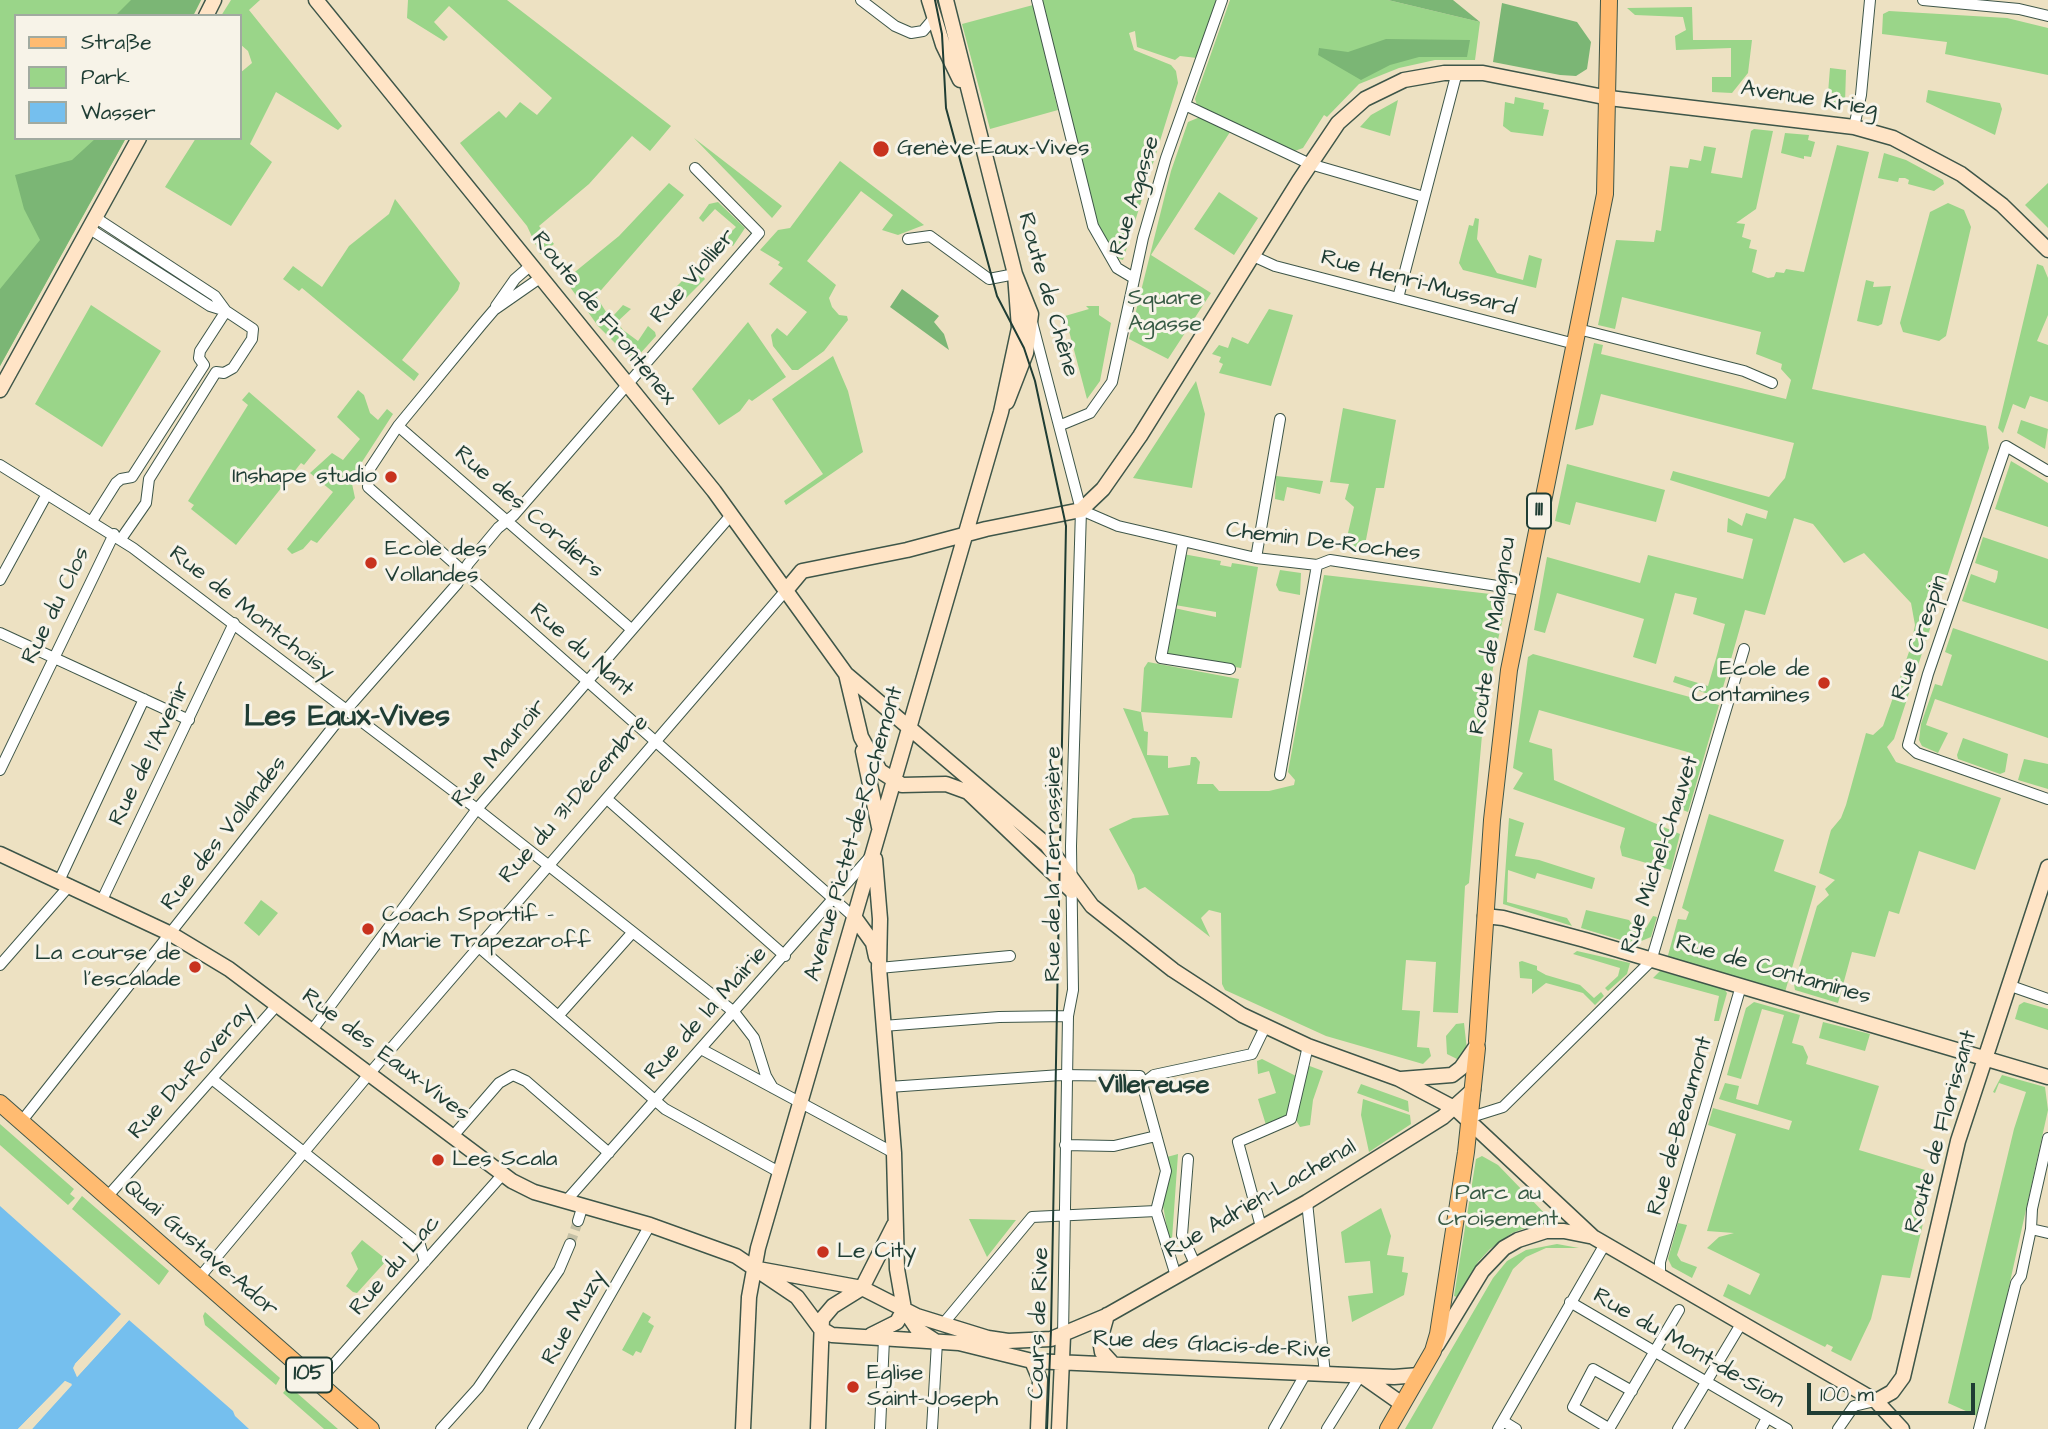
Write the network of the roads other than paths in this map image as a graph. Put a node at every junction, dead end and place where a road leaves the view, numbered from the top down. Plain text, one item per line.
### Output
1 (316, 0) edge
2 (861, 0) edge
3 (929, 0) edge
4 (946, 0) edge
5 (1037, 0) edge
6 (1223, 0) edge
7 (1609, 0) edge
8 (1870, 0) edge
9 (1923, 0) edge
10 (2048, 16) edge
11 (933, 18) junction
12 (1457, 72) junction
13 (967, 93) junction
14 (1609, 98) junction
15 (1185, 105) junction
16 (1854, 127) junction
17 (138, 140) edge
18 (1310, 164) junction
19 (695, 168) dead end
20 (1424, 197) junction
21 (93, 224) junction
22 (908, 239) dead end
23 (2048, 250) edge
24 (1253, 256) junction
25 (530, 266) junction
26 (1015, 274) junction
27 (1132, 277) junction
28 (540, 278) junction
29 (1398, 298) junction
30 (494, 310) junction
31 (226, 311) junction
32 (1031, 314) junction
33 (1577, 337) junction
34 (204, 365) junction
35 (216, 372) junction
36 (1772, 383) dead end
37 (626, 384) junction
38 (0, 390) edge
39 (1001, 412) junction
40 (1280, 419) dead end
41 (1061, 425) junction
42 (398, 426) junction
43 (0, 465) edge
44 (2048, 471) edge
45 (132, 477) junction
46 (148, 488) junction
47 (47, 494) junction
48 (1081, 510) junction
49 (732, 514) junction
50 (508, 520) junction
51 (92, 521) junction
52 (966, 534) junction
53 (117, 536) junction
54 (1183, 542) junction
55 (1256, 558) junction
56 (1317, 565) junction
57 (463, 573) junction
58 (0, 580) edge
59 (787, 589) junction
60 (1523, 590) junction
61 (234, 624) junction
62 (631, 629) junction
63 (0, 633) edge
64 (1744, 649) dead end
65 (53, 657) junction
66 (1230, 669) dead end
67 (846, 674) junction
68 (587, 682) junction
69 (144, 699) junction
70 (348, 708) junction
71 (189, 720) junction
72 (910, 726) junction
73 (861, 737) junction
74 (655, 741) junction
75 (4, 751) edge
76 (951, 764) junction
77 (0, 771) edge
78 (1280, 775) dead end
79 (894, 782) junction
80 (928, 786) junction
81 (968, 792) junction
82 (607, 799) junction
83 (2048, 799) edge
84 (477, 809) junction
85 (879, 835) junction
86 (875, 851) junction
87 (0, 854) edge
88 (548, 865) junction
89 (2048, 867) edge
90 (64, 883) junction
91 (1073, 885) junction
92 (834, 899) junction
93 (102, 900) junction
94 (2042, 905) edge
95 (1485, 916) junction
96 (855, 918) junction
97 (632, 933) junction
98 (171, 934) junction
99 (480, 948) junction
100 (785, 956) junction
101 (1010, 956) dead end
102 (1651, 961) junction
103 (0, 965) edge
104 (879, 968) junction
105 (2008, 985) junction
106 (1741, 986) junction
107 (2048, 999) edge
108 (278, 1004) junction
109 (734, 1012) junction
110 (559, 1015) junction
111 (1068, 1016) junction
112 (883, 1026) junction
113 (1265, 1027) junction
114 (313, 1029) junction
115 (1477, 1044) junction
116 (1308, 1046) junction
117 (701, 1049) junction
118 (1985, 1057) junction
119 (370, 1073) junction
120 (1067, 1075) junction
121 (1139, 1076) junction
122 (2048, 1077) edge
123 (212, 1079) junction
124 (1399, 1079) junction
125 (889, 1087) junction
126 (773, 1088) junction
127 (1473, 1090) junction
128 (655, 1101) junction
129 (0, 1103) edge
130 (800, 1103) junction
131 (1455, 1108) junction
132 (1468, 1118) junction
133 (21, 1122) junction
134 (453, 1136) junction
135 (1156, 1136) junction
136 (2048, 1138) edge
137 (1065, 1145) junction
138 (609, 1153) junction
139 (894, 1153) junction
140 (303, 1154) junction
141 (1188, 1159) dead end
142 (779, 1172) junction
143 (503, 1174) junction
144 (107, 1197) junction
145 (566, 1201) junction
146 (1307, 1202) junction
147 (583, 1205) junction
148 (1156, 1211) junction
149 (1065, 1217) junction
150 (897, 1218) junction
151 (578, 1221) tunnel mouth
152 (650, 1226) junction
153 (1261, 1227) junction
154 (2031, 1229) junction
155 (2048, 1233) edge
156 (1599, 1241) junction
157 (570, 1244) tunnel mouth
158 (425, 1262) junction
159 (1195, 1265) junction
160 (753, 1268) junction
161 (1176, 1276) junction
162 (1660, 1276) junction
163 (199, 1278) junction
164 (862, 1288) junction
165 (1570, 1302) junction
166 (904, 1309) junction
167 (1679, 1310) dead end
168 (1107, 1315) junction
169 (943, 1324) junction
170 (1741, 1324) junction
171 (826, 1331) junction
172 (1063, 1336) junction
173 (877, 1337) junction
174 (937, 1342) junction
175 (1433, 1351) junction
176 (1655, 1352) junction
177 (1032, 1361) junction
178 (1062, 1362) junction
179 (1112, 1363) junction
180 (1306, 1373) junction
181 (1325, 1374) junction
182 (1419, 1375) junction
183 (1360, 1376) junction
184 (318, 1382) junction
185 (1706, 1382) junction
186 (1632, 1391) junction
187 (1876, 1401) junction
188 (1402, 1404) junction
189 (1767, 1418) junction
190 (1501, 1425) edge
191 (371, 1429) edge
192 (441, 1429) edge
193 (533, 1429) edge
194 (743, 1429) edge
195 (818, 1429) edge
196 (880, 1429) edge
197 (932, 1429) edge
198 (1038, 1429) edge
199 (1059, 1429) edge
200 (1274, 1429) edge
201 (1327, 1429) edge
202 (1388, 1429) edge
203 (1516, 1429) edge
204 (1610, 1429) edge
205 (1678, 1429) edge
206 (1760, 1429) edge
207 (1787, 1429) edge
208 (1838, 1429) edge
209 (1902, 1429) edge
210 (1979, 1429) edge

1 - 25 main road, Route de Frontenex
2 - 11 street
3 - 11 main road, Route de Chêne
4 - 13 main road, Route de Chêne
5 - 27 street
6 - 15 street, Rue Agasse
7 - 14 main road, Route de Malagnou / 111
8 - 16 street
9 - 10 street
11 - 13 main road, Route de Chêne
12 - 14 main road, Avenue Krieg
12 - 18 main road, Avenue Krieg
12 - 20 street
13 - 26 main road, Route de Chêne
14 - 16 main road, Avenue Krieg
14 - 33 main road, Route de Malagnou / 111
15 - 18 street
15 - 27 street, Rue Agasse
16 - 23 main road, Avenue Krieg
17 - 21 main road
18 - 20 street
18 - 24 main road, Avenue Krieg
19 - 37 street, Rue Viollier
20 - 29 street
21 - 31 street
21 - 38 main road
22 - 26 street
24 - 29 street, Rue Henri-Mussard
24 - 48 main road, Avenue Krieg
25 - 28 main road, Route de Frontenex
25 - 30 street
26 - 32 main road, Route de Chêne
26 - 39 main road, Avenue Pictet-de-Rochemont
27 - 41 street, Rue Agasse
28 - 30 street
28 - 37 main road, Route de Frontenex
29 - 33 street, Rue Henri-Mussard
30 - 42 street
31 - 34 street
31 - 35 street
32 - 39 main road, Avenue Pictet-de-Rochemont
32 - 41 street, Route de Chêne
33 - 36 street, Rue Henri-Mussard
33 - 60 main road, Route de Malagnou / 111
34 - 35 street
34 - 45 street
35 - 46 street, Rue du Clos
37 - 49 main road, Route de Frontenex
37 - 50 street, Rue des Vollandes
39 - 52 main road, Avenue Pictet-de-Rochemont
40 - 55 street
41 - 48 street, Route de Chêne
42 - 50 street, Rue des Cordiers
42 - 57 street, Rue du Nant
43 - 47 street, Rue de Montchoisy
44 - 83 street, Rue Crespin
45 - 46 street
45 - 51 street
46 - 53 street, Rue du Clos
47 - 51 street, Rue de Montchoisy
47 - 58 street
48 - 52 main road, Rue du 31-Décembre
48 - 54 street, Chemin De-Roches
48 - 91 street, Rue de la Terrassière
49 - 59 main road, Route de Frontenex
49 - 62 street, Rue Maunoir
50 - 57 street, Rue des Vollandes
50 - 62 street, Rue des Cordiers
51 - 53 street, Rue de Montchoisy
52 - 59 main road, Rue du 31-Décembre
52 - 72 main road, Avenue Pictet-de-Rochemont
53 - 61 street, Rue de Montchoisy
53 - 65 street, Rue du Clos
54 - 55 street, Chemin De-Roches
54 - 66 street
55 - 56 street, Chemin De-Roches
56 - 60 street, Chemin De-Roches
56 - 78 street
57 - 68 street, Rue du Nant
57 - 70 street, Rue des Vollandes
59 - 67 main road, Route de Frontenex
59 - 74 street, Rue du 31-Décembre
60 - 95 main road, Route de Malagnou / 111
61 - 70 street, Rue de Montchoisy
61 - 71 street, Rue de l'Avenir
62 - 68 street, Rue Maunoir
63 - 65 street
64 - 102 street, Rue Michel-Chauvet
65 - 69 street
65 - 75 street, Rue du Clos
67 - 72 main road
67 - 73 main road
68 - 74 street, Rue du Nant
68 - 84 street, Rue Maunoir
69 - 71 street
69 - 90 street
70 - 84 street, Rue de Montchoisy
70 - 98 street, Rue des Vollandes
71 - 93 street, Rue de l'Avenir
72 - 76 main road
72 - 79 main road, Avenue Pictet-de-Rochemont
73 - 79 main road
73 - 85 main road
74 - 82 street, Rue du 31-Décembre
74 - 92 street, Rue du Nant
75 - 77 street, Rue du Clos
76 - 80 main road
76 - 81 main road
76 - 91 main road
79 - 80 main road
79 - 85 main road, Avenue Pictet-de-Rochemont
80 - 81 main road
81 - 91 main road
82 - 88 street, Rue du 31-Décembre
82 - 100 street
84 - 88 street, Rue de Montchoisy
84 - 114 street, Rue Maunoir
85 - 86 main road, Avenue Pictet-de-Rochemont
86 - 92 street, Rue de la Mairie
86 - 96 main road, Avenue Pictet-de-Rochemont
86 - 104 main road
87 - 90 main road, Rue des Eaux-Vives
88 - 97 street, Rue de Montchoisy
88 - 99 street, Rue du 31-Décembre
89 - 94 main road, Route de Florissant
90 - 93 main road, Rue des Eaux-Vives
90 - 103 street
91 - 111 street, Rue de la Terrassière
91 - 113 main road
92 - 96 street, Rue du Nant
92 - 100 street, Rue de la Mairie
93 - 98 main road, Rue des Eaux-Vives
94 - 105 main road, Route de Florissant
95 - 102 main road, Rue de Contamines
95 - 115 main road, Route de Malagnou / 111
96 - 104 main road
96 - 130 main road, Avenue Pictet-de-Rochemont
97 - 109 street, Rue de Montchoisy
97 - 110 street
98 - 108 main road, Rue des Eaux-Vives
98 - 133 street, Rue des Vollandes
99 - 110 street
99 - 119 street, Rue du 31-Décembre
100 - 109 street, Rue de la Mairie
101 - 104 street
102 - 106 main road, Rue de Contamines
102 - 132 street, Rue Michel-Chauvet
104 - 112 main road
105 - 107 street
105 - 118 main road, Route de Florissant
106 - 118 main road, Rue de Contamines
106 - 162 street, Rue de-Beaumont
108 - 114 main road, Rue des Eaux-Vives
108 - 123 street, Rue Du-Roveray
109 - 117 street, Rue de la Mairie
109 - 126 street, Rue de Montchoisy
110 - 128 street
111 - 112 street
111 - 120 street, Rue de la Terrassière
112 - 125 main road
113 - 116 main road
113 - 121 street
114 - 119 main road, Rue des Eaux-Vives
115 - 124 main road
115 - 127 main road, Route de Malagnou / 111
116 - 124 main road
116 - 153 street
117 - 126 street
117 - 128 street, Rue de la Mairie
118 - 122 main road, Rue de Contamines
118 - 187 main road, Route de Florissant
119 - 134 main road, Rue des Eaux-Vives
119 - 140 street, Rue du 31-Décembre
120 - 121 street
120 - 125 street
120 - 137 street, Rue de la Terrassière
121 - 135 street
123 - 140 street
123 - 144 street, Rue Du-Roveray
124 - 131 main road
125 - 139 main road
126 - 130 street
127 - 131 main road, Rue Adrien-Lachenal
127 - 132 main road, Route de Malagnou / 111
128 - 138 street, Rue de la Mairie
128 - 142 street
129 - 133 main road, Quai Gustave-Ador / 105
130 - 139 street
130 - 142 main road, Avenue Pictet-de-Rochemont
131 - 132 main road
131 - 146 main road, Rue Adrien-Lachenal
132 - 156 main road
132 - 175 main road, 111
133 - 144 main road, Quai Gustave-Ador / 105
134 - 138 street
134 - 143 main road, Rue des Eaux-Vives
135 - 137 street
135 - 148 street
136 - 154 street
137 - 149 street, Rue de la Terrassière
138 - 145 street, Rue de la Mairie
139 - 150 main road
140 - 158 street
140 - 163 street, Rue du 31-Décembre
141 - 159 street
142 - 160 main road, Avenue Pictet-de-Rochemont
143 - 145 main road, Rue des Eaux-Vives
143 - 158 street, Rue du Lac
144 - 163 main road, Quai Gustave-Ador / 105
145 - 147 main road, Rue des Eaux-Vives
146 - 153 main road, Rue Adrien-Lachenal
146 - 181 street
147 - 151 street
147 - 152 main road, Rue des Eaux-Vives
148 - 149 street
148 - 161 street
149 - 169 street
149 - 172 street, Cours de Rive
150 - 164 main road
150 - 166 main road
152 - 160 main road, Rue des Eaux-Vives
152 - 193 street, Rue Muzy
153 - 159 main road, Rue Adrien-Lachenal
154 - 155 street
154 - 210 street
156 - 162 main road
156 - 165 street
156 - 175 main road
157 - 192 street
158 - 184 street, Rue du Lac
159 - 161 main road, Rue Adrien-Lachenal
160 - 164 main road, Rue Adrien-Lachenal
160 - 171 main road
160 - 194 main road, Avenue Pictet-de-Rochemont
161 - 168 main road, Rue Adrien-Lachenal
162 - 170 main road
163 - 184 main road, Quai Gustave-Ador / 105
164 - 166 main road, Rue Adrien-Lachenal
164 - 171 main road
165 - 176 street, Rue du Mont-de-Sion
165 - 190 street
166 - 169 main road, Rue Adrien-Lachenal
166 - 173 main road
166 - 174 main road
167 - 176 street
168 - 172 main road, Rue Adrien-Lachenal
168 - 179 main road
169 - 172 main road, Rue Adrien-Lachenal
170 - 185 street
170 - 187 main road
171 - 173 main road, Rue des Glacis-de-Rive
171 - 195 main road
172 - 178 main road, Cours de Rive
173 - 174 main road, Rue des Glacis-de-Rive
173 - 196 street
174 - 177 main road, Rue des Glacis-de-Rive
174 - 197 street
175 - 182 main road, 111
176 - 185 street, Rue du Mont-de-Sion
176 - 186 street
177 - 178 main road, Rue des Glacis-de-Rive
177 - 198 main road, Cours de Rive
178 - 179 main road, Rue des Glacis-de-Rive
178 - 199 main road, Cours de Rive
179 - 180 main road, Rue des Glacis-de-Rive
180 - 181 main road, Rue des Glacis-de-Rive
180 - 200 street
181 - 183 main road, Rue des Glacis-de-Rive
182 - 183 main road, Rue des Glacis-de-Rive
182 - 188 main road, 111
183 - 188 main road, Rue des Glacis-de-Rive
183 - 201 street
184 - 191 main road, Quai Gustave-Ador / 105
185 - 189 street, Rue du Mont-de-Sion
185 - 205 street
186 - 204 street
186 - 204 street
187 - 208 street
187 - 209 main road
188 - 202 main road, 111
189 - 206 street
189 - 207 street, Rue du Mont-de-Sion
190 - 203 street

